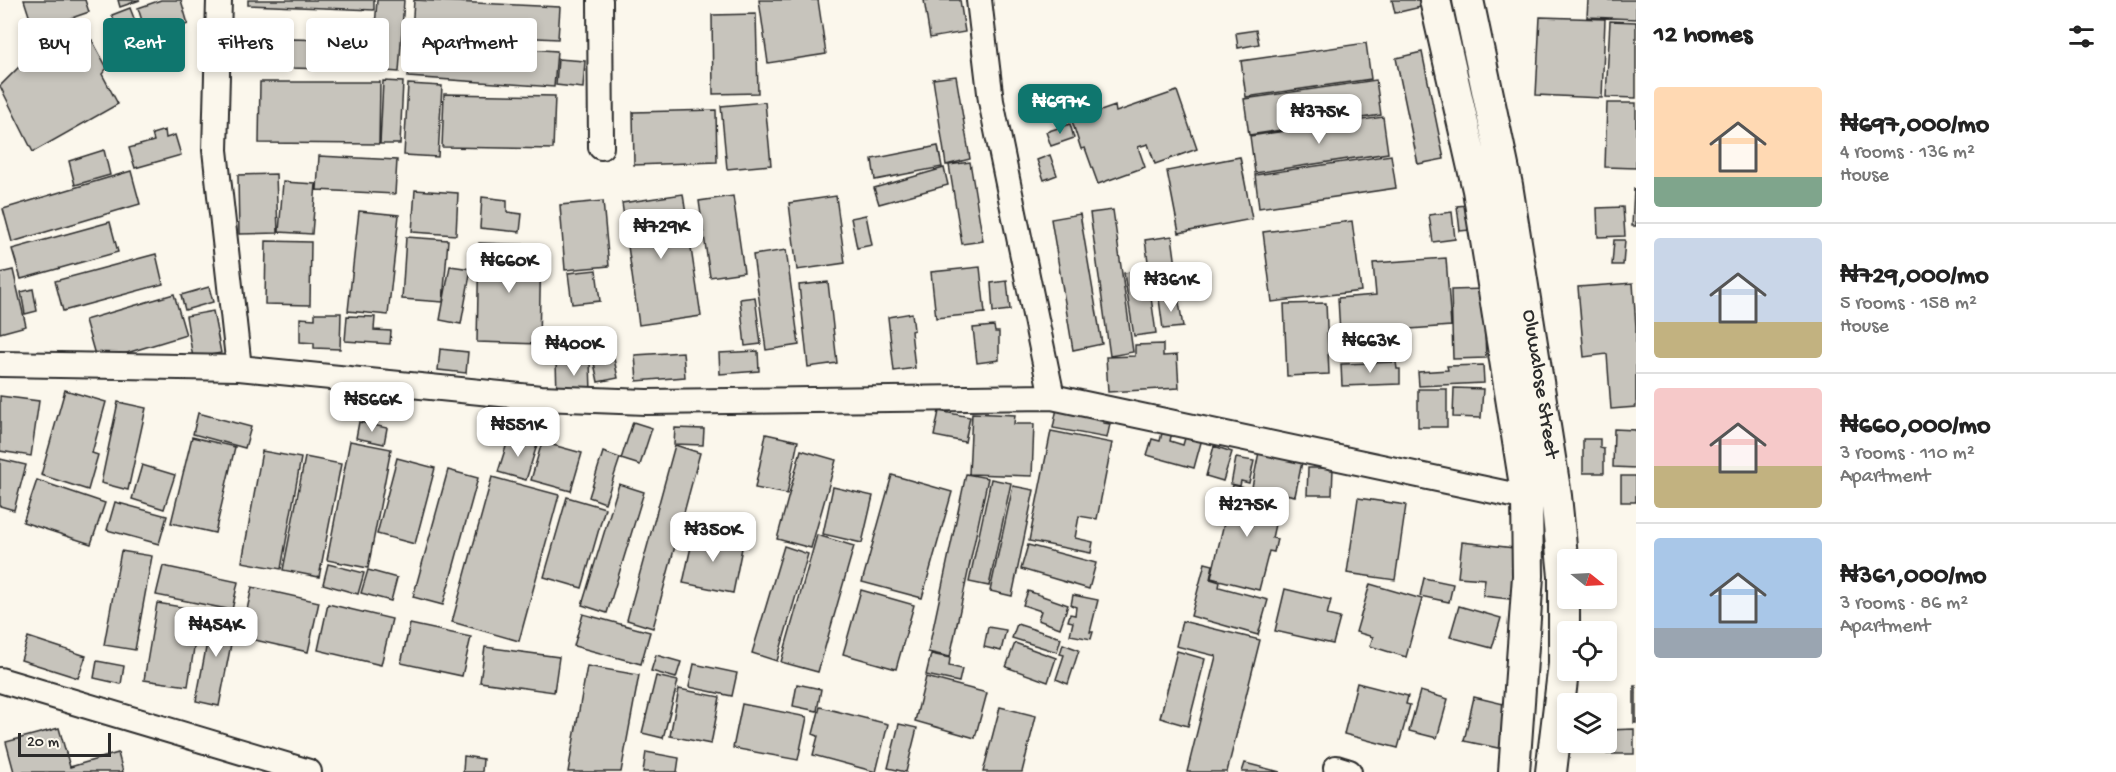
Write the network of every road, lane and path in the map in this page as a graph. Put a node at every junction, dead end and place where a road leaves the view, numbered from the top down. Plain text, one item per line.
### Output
1 (219, 0) edge
2 (600, 0) edge
3 (979, 0) edge
4 (1435, 0) edge
5 (1467, 0) edge
6 (601, 147) dead end
7 (0, 364) edge
8 (239, 368) junction
9 (1052, 397) junction
10 (1527, 498) junction
11 (0, 681) edge
12 (309, 772) edge
13 (1514, 772) edge
14 (1551, 772) edge

1 - 8 street
2 - 6 street
3 - 9 street
4 - 10 street, Oluwalose Street
5 - 14 street, Oluwalose Street
7 - 8 street
8 - 9 street
9 - 10 street
10 - 13 street, Oluwalose Street
11 - 12 street

